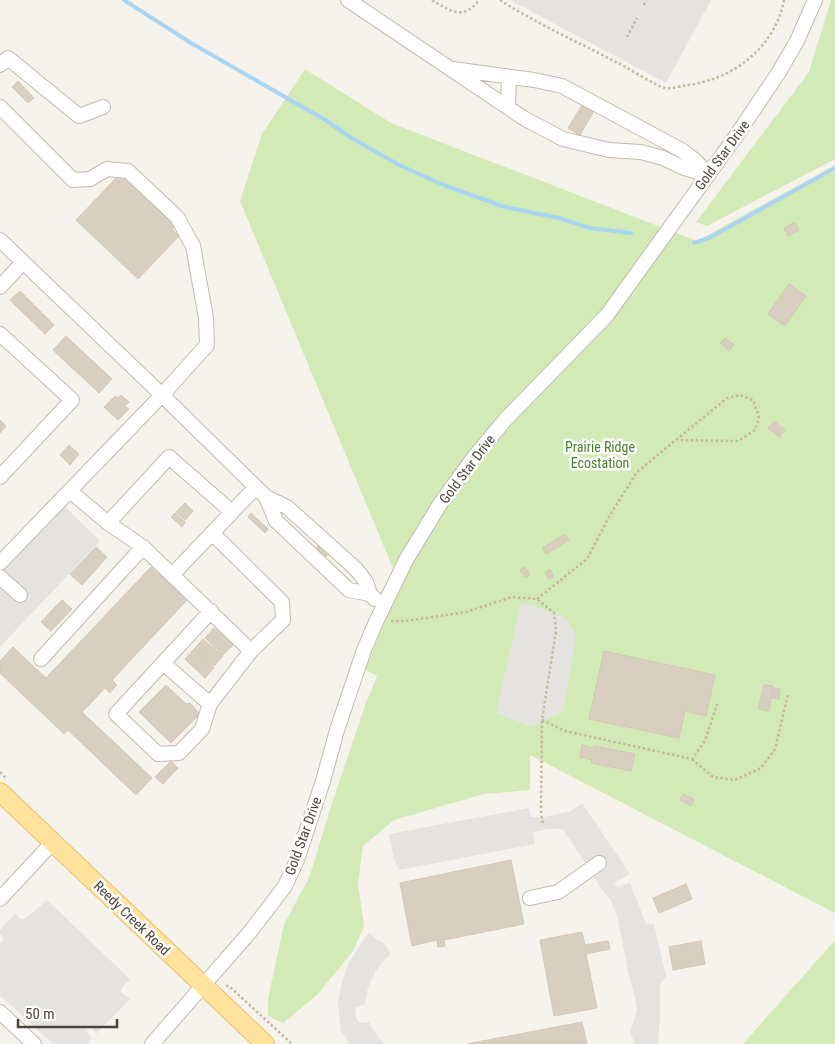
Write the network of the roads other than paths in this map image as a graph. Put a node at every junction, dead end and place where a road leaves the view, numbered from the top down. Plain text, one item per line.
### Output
1 (348, 0) edge
2 (814, 0) edge
3 (0, 65) edge
4 (449, 68) junction
5 (509, 77) junction
6 (103, 106) dead end
7 (0, 107) edge
8 (508, 107) junction
9 (708, 175) junction
10 (0, 240) edge
11 (23, 262) junction
12 (0, 287) edge
13 (0, 334) edge
14 (162, 395) junction
15 (0, 477) edge
16 (256, 487) junction
17 (70, 491) junction
18 (266, 498) junction
19 (232, 512) junction
20 (108, 523) junction
21 (212, 533) junction
22 (143, 547) junction
23 (0, 563) edge
24 (173, 574) junction
25 (0, 577) edge
26 (370, 594) junction
27 (20, 595) dead end
28 (383, 606) junction
29 (211, 611) junction
30 (251, 651) junction
31 (41, 660) dead end
32 (163, 663) junction
33 (210, 704) junction
34 (0, 792) edge
35 (53, 842) junction
36 (599, 863) dead end
37 (530, 898) dead end
38 (0, 899) edge
39 (203, 985) junction
40 (0, 1012) edge
41 (34, 1044) edge
42 (152, 1044) edge
43 (265, 1044) edge

1 - 4 street
2 - 9 street, Gold Star Drive
3 - 6 street
4 - 5 street
4 - 8 street
5 - 8 street
5 - 9 street
7 - 14 street
8 - 9 street
9 - 28 street, Gold Star Drive
10 - 11 street
11 - 12 street
11 - 14 street
13 - 15 street
14 - 16 street
14 - 17 street
16 - 18 street
16 - 19 street
17 - 20 street
17 - 23 street
18 - 26 street
18 - 26 street
19 - 20 street
19 - 21 street
20 - 22 street
21 - 24 street
21 - 30 street
22 - 24 street
22 - 31 street
24 - 29 street
25 - 27 street
26 - 28 street
28 - 39 street, Gold Star Drive
29 - 30 street
29 - 32 street
30 - 33 street
32 - 33 street
32 - 33 street
34 - 35 main road, Reedy Creek Road
35 - 38 street
35 - 39 main road, Reedy Creek Road
36 - 37 street
39 - 42 street, Gold Star Drive
39 - 43 main road, Reedy Creek Road
40 - 41 street

